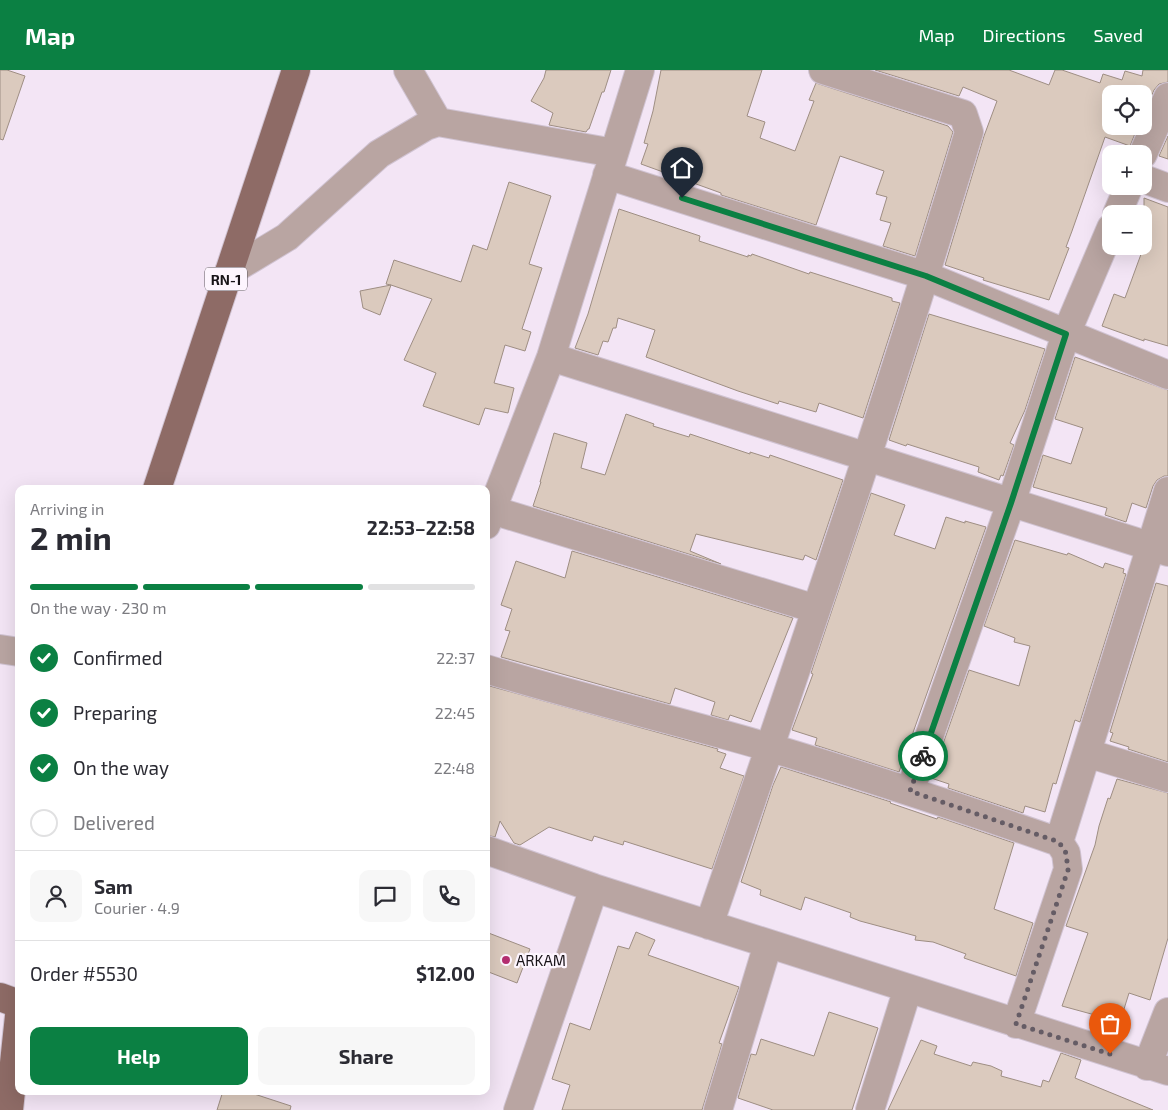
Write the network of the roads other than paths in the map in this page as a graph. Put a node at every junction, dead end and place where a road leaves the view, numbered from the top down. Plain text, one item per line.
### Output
1 (296, 70) edge
2 (408, 70) edge
3 (640, 70) edge
4 (823, 70) edge
5 (1168, 97) edge
6 (438, 122) junction
7 (1147, 145) edge
8 (611, 164) junction
9 (1152, 182) edge
10 (1168, 188) edge
11 (1102, 249) edge
12 (229, 272) junction
13 (926, 276) junction
14 (1066, 334) junction
15 (551, 357) junction
16 (1168, 375) edge
17 (866, 456) junction
18 (158, 485) edge
19 (1168, 491) edge
20 (1011, 503) junction
21 (490, 515) edge
22 (490, 518) edge
23 (1160, 550) edge
24 (816, 609) junction
25 (0, 649) edge
26 (15, 651) edge
27 (490, 670) edge
28 (770, 748) junction
29 (1087, 753) junction
30 (1168, 778) edge
31 (910, 791) junction
32 (1059, 842) junction
33 (490, 851) edge
34 (594, 888) junction
35 (708, 925) junction
36 (768, 944) junction
37 (908, 988) junction
38 (0, 997) edge
39 (15, 1003) edge
40 (1168, 1012) edge
41 (1016, 1024) junction
42 (15, 1058) edge
43 (1158, 1069) edge
44 (10, 1110) edge
45 (518, 1110) edge
46 (718, 1110) edge
47 (870, 1110) edge

1 - 12 main road, RN-1
2 - 6 street
3 - 8 street
4 - 13 street
5 - 7 street
6 - 8 street
6 - 12 street
8 - 13 street
8 - 15 street
9 - 10 street
11 - 14 street
12 - 18 main road, RN-1
13 - 14 street
13 - 17 street
14 - 16 street
14 - 20 street
15 - 17 street
15 - 21 street
17 - 20 street
17 - 24 street
19 - 23 street
20 - 23 street
20 - 31 street
22 - 24 street
23 - 29 street
24 - 28 street
25 - 26 street
27 - 28 street
28 - 31 street
28 - 35 street
29 - 30 street
29 - 32 street
31 - 32 street
32 - 41 street
33 - 34 street
34 - 35 street
34 - 45 street
35 - 36 street
36 - 37 street
36 - 46 street
37 - 41 street
37 - 47 street
38 - 39 main road
40 - 43 street
41 - 43 street
42 - 44 main road

